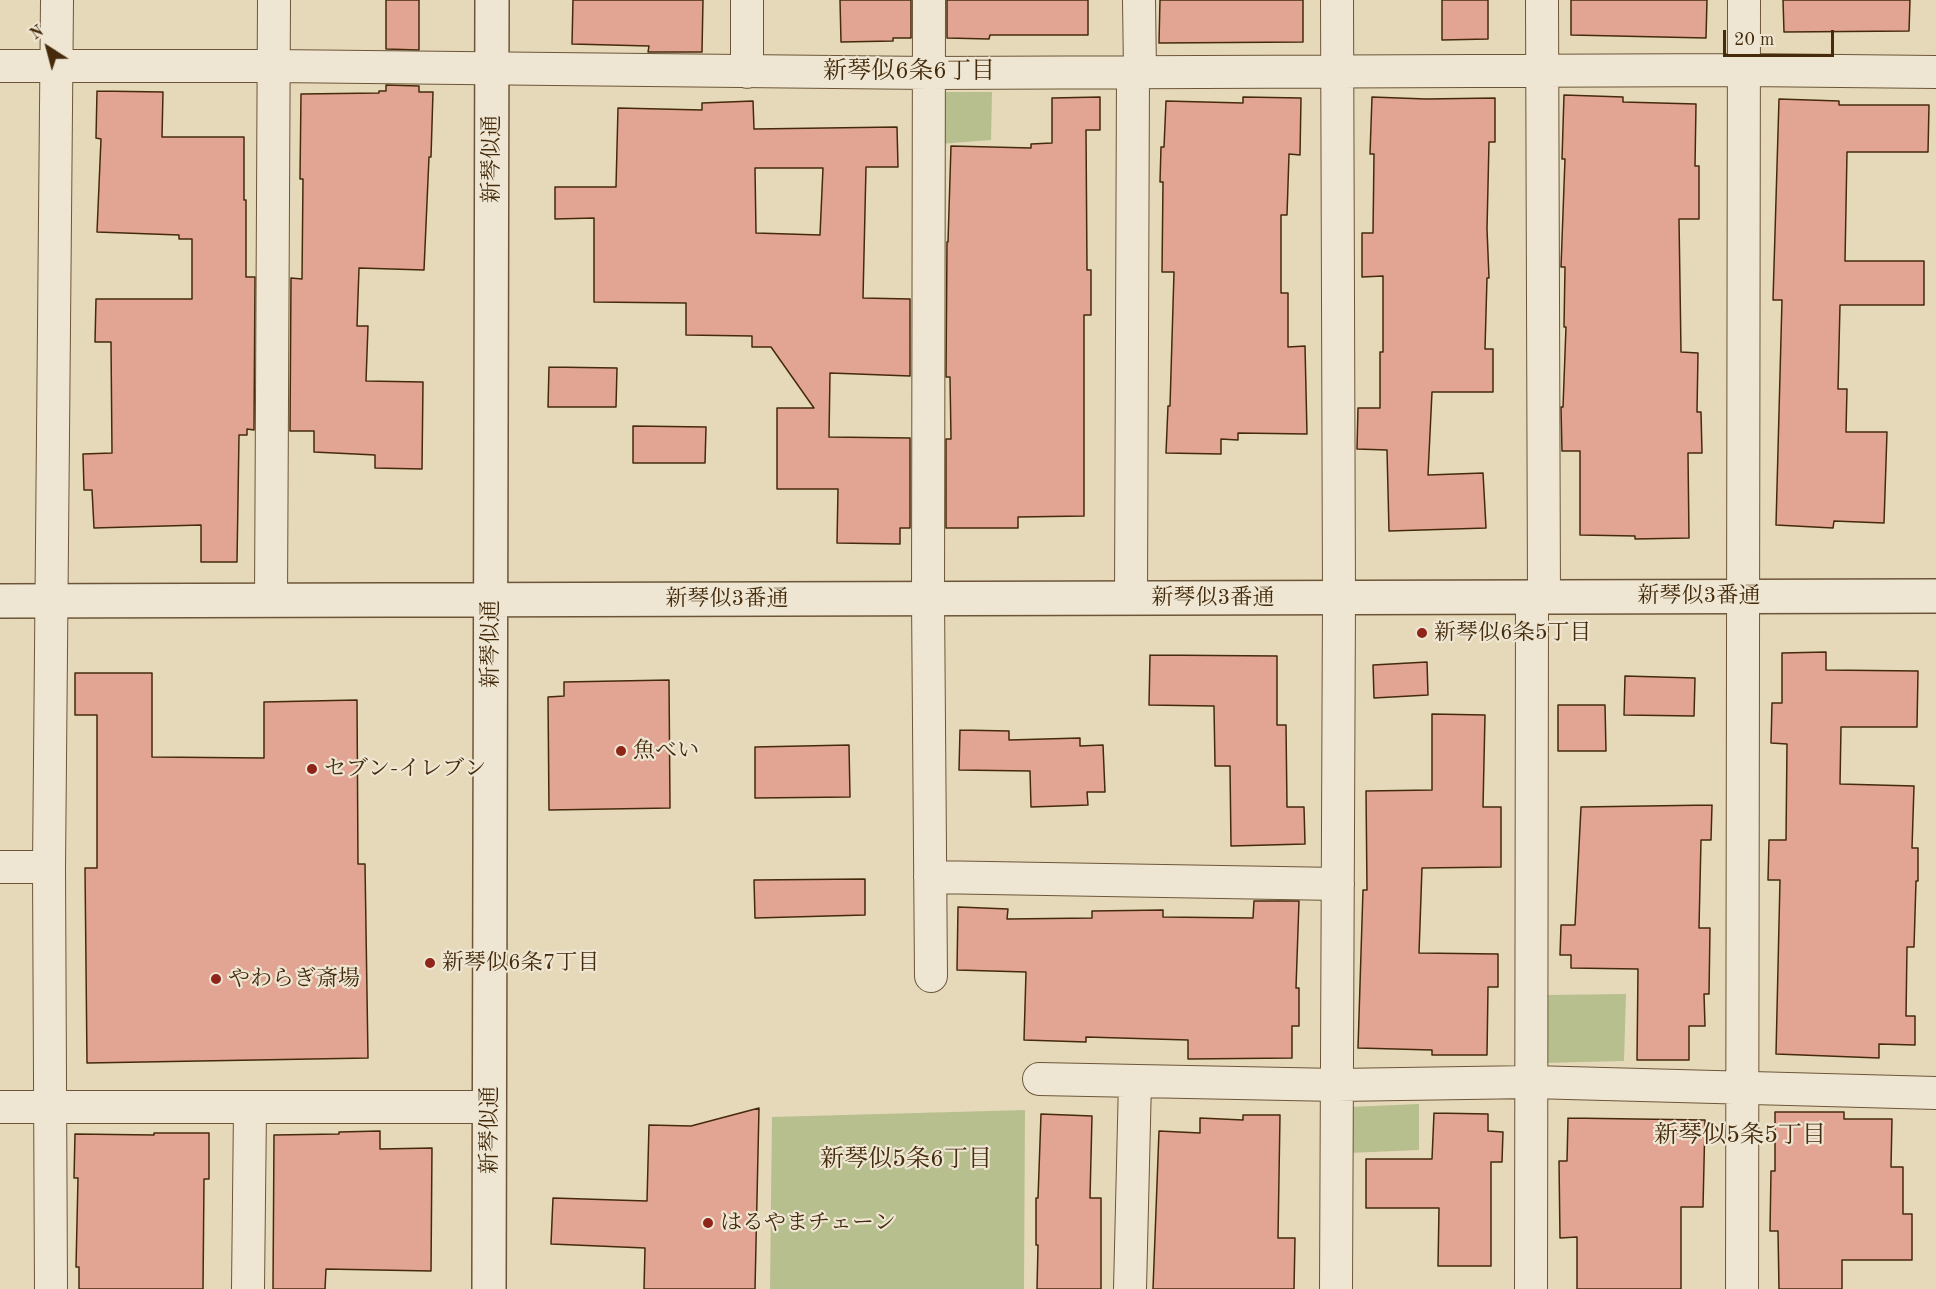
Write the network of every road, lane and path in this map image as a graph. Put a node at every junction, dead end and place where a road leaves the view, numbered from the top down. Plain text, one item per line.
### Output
1 (57, 0) edge
2 (274, 0) edge
3 (492, 0) edge
4 (747, 0) edge
5 (929, 0) edge
6 (1139, 0) edge
7 (1338, 0) edge
8 (1542, 0) edge
9 (1744, 0) edge
10 (0, 66) edge
11 (57, 66) junction
12 (274, 66) junction
13 (492, 69) junction
14 (1745, 70) junction
15 (1136, 71) junction
16 (1338, 71) junction
17 (1543, 71) junction
18 (747, 72) junction
19 (1936, 72) edge
20 (928, 73) junction
21 (1743, 596) junction
22 (1936, 596) edge
23 (1538, 597) junction
24 (928, 598) junction
25 (1131, 598) junction
26 (1339, 598) junction
27 (272, 600) junction
28 (491, 600) junction
29 (0, 601) edge
30 (53, 601) junction
31 (0, 867) edge
32 (49, 867) junction
33 (930, 877) junction
34 (1338, 885) junction
35 (931, 976) dead end
36 (1039, 1079) dead end
37 (1135, 1081) junction
38 (1531, 1082) junction
39 (1337, 1085) junction
40 (1741, 1087) junction
41 (1936, 1093) edge
42 (0, 1107) edge
43 (51, 1107) junction
44 (490, 1107) junction
45 (250, 1108) junction
46 (51, 1289) edge
47 (248, 1289) edge
48 (489, 1289) edge
49 (1130, 1289) edge
50 (1336, 1289) edge
51 (1531, 1289) edge
52 (1742, 1289) edge

1 - 11 street
2 - 12 street
3 - 13 street, 新琴似通
4 - 18 street
5 - 20 street
6 - 15 street
7 - 16 street
8 - 17 street
9 - 14 street
10 - 11 street
11 - 12 street
11 - 30 street
12 - 13 street
12 - 27 street
13 - 18 street
13 - 28 street, 新琴似通
14 - 17 street
14 - 19 street
14 - 21 street
15 - 16 street
15 - 20 street
15 - 25 street
16 - 17 street
16 - 26 street
17 - 23 street
18 - 20 street
20 - 24 street
21 - 22 street, 新琴似3番通
21 - 23 street, 新琴似3番通
21 - 40 street
23 - 26 street, 新琴似3番通
23 - 38 street
24 - 25 street, 新琴似3番通
24 - 28 street, 新琴似3番通
24 - 33 street
25 - 26 street, 新琴似3番通
26 - 34 street
27 - 28 street, 新琴似3番通
27 - 30 street, 新琴似3番通
28 - 44 street, 新琴似通
29 - 30 street, 新琴似3番通
30 - 32 street
31 - 32 street
32 - 43 street
33 - 34 street
33 - 35 street
34 - 39 street
36 - 37 street
37 - 39 street
37 - 49 street
38 - 39 street
38 - 40 street
38 - 51 street
39 - 50 street
40 - 41 street
40 - 52 street
42 - 43 street
43 - 45 street
43 - 46 street
44 - 45 street
44 - 48 street, 新琴似通
45 - 47 street

